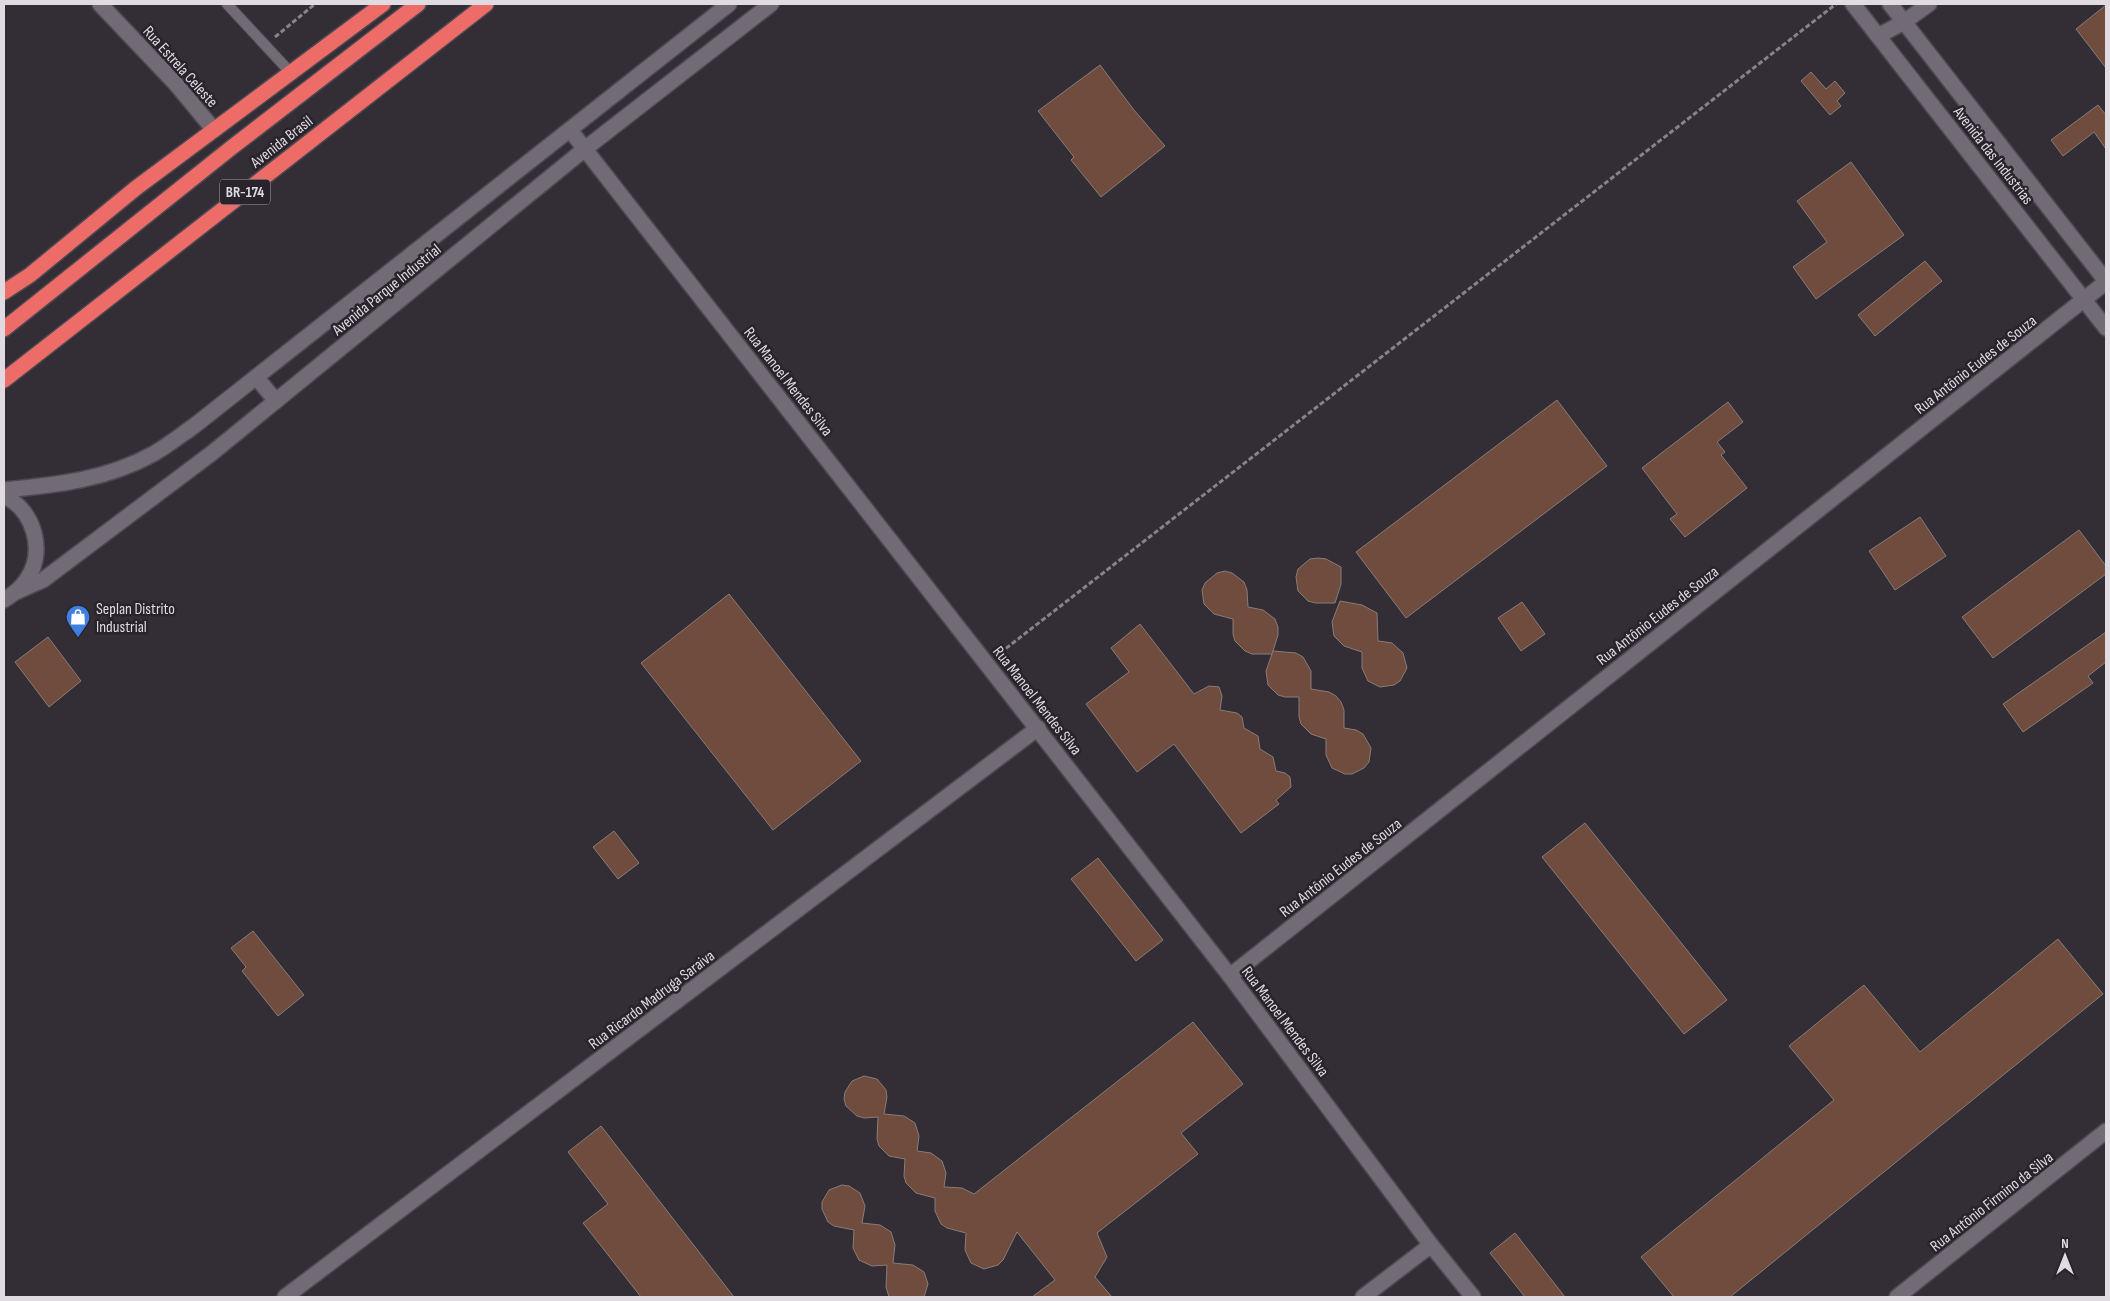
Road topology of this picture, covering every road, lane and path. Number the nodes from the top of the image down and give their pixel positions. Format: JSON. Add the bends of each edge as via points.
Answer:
{"nodes":[{"id":1,"x":100,"y":4,"type":"edge"},
{"id":2,"x":227,"y":4,"type":"edge"},
{"id":3,"x":315,"y":4,"type":"edge"},
{"id":4,"x":384,"y":4,"type":"edge"},
{"id":5,"x":418,"y":4,"type":"edge"},
{"id":6,"x":486,"y":4,"type":"edge"},
{"id":7,"x":729,"y":4,"type":"edge"},
{"id":8,"x":771,"y":4,"type":"edge"},
{"id":9,"x":1837,"y":4,"type":"edge"},
{"id":10,"x":1853,"y":4,"type":"edge"},
{"id":11,"x":1890,"y":4,"type":"edge"},
{"id":12,"x":1929,"y":4,"type":"edge"},
{"id":13,"x":1904,"y":22,"type":"junction"},
{"id":14,"x":1878,"y":36,"type":"junction"},
{"id":15,"x":264,"y":45,"type":"junction"},
{"id":16,"x":291,"y":72,"type":"junction"},
{"id":17,"x":214,"y":130,"type":"junction"},
{"id":18,"x":570,"y":130,"type":"junction"},
{"id":19,"x":586,"y":148,"type":"junction"},
{"id":20,"x":2106,"y":282,"type":"edge"},
{"id":21,"x":4,"y":292,"type":"edge"},
{"id":22,"x":2084,"y":299,"type":"junction"},
{"id":23,"x":2106,"y":328,"type":"edge"},
{"id":24,"x":4,"y":329,"type":"edge"},
{"id":25,"x":256,"y":376,"type":"junction"},
{"id":26,"x":4,"y":380,"type":"edge"},
{"id":27,"x":276,"y":401,"type":"junction"},
{"id":28,"x":4,"y":490,"type":"edge"},
{"id":29,"x":4,"y":496,"type":"edge"},
{"id":30,"x":10,"y":596,"type":"edge"},
{"id":31,"x":987,"y":663,"type":"junction"},
{"id":32,"x":1038,"y":728,"type":"junction"},
{"id":33,"x":1230,"y":976,"type":"junction"},
{"id":34,"x":2106,"y":1131,"type":"edge"},
{"id":35,"x":1430,"y":1245,"type":"junction"},
{"id":36,"x":285,"y":1297,"type":"edge"},
{"id":37,"x":1363,"y":1297,"type":"edge"},
{"id":38,"x":1473,"y":1297,"type":"edge"},
{"id":39,"x":1897,"y":1297,"type":"edge"}],
"edges":[{"from":1,"to":17,"type":"street","name":"Rua Estrela Celeste","via":[[176,84]]},
{"from":2,"to":15,"type":"lane"},
{"from":3,"to":15,"type":"path"},
{"from":4,"to":16,"type":"highway"},
{"from":5,"to":24,"type":"highway","name":"Avenida Brasil","number":"BR-174"},
{"from":6,"to":26,"type":"highway","name":"Avenida Brasil","number":"BR-174"},
{"from":7,"to":18,"type":"street","name":"Avenida Parque Industrial"},
{"from":8,"to":19,"type":"street","name":"Avenida Parque Industrial"},
{"from":9,"to":31,"type":"path"},
{"from":10,"to":14,"type":"street","name":"Avenida das Industrias"},
{"from":11,"to":13,"type":"street","name":"Avenida das Industrias"},
{"from":12,"to":13,"type":"street"},
{"from":13,"to":14,"type":"street"},
{"from":13,"to":20,"type":"street","name":"Avenida das Industrias"},
{"from":14,"to":22,"type":"street","name":"Avenida das Industrias"},
{"from":15,"to":16,"type":"lane"},
{"from":16,"to":17,"type":"highway"},
{"from":17,"to":21,"type":"highway"},
{"from":18,"to":19,"type":"street","name":"Rua Manoel Mendes Silva"},
{"from":18,"to":25,"type":"street","name":"Avenida Parque Industrial"},
{"from":19,"to":27,"type":"street","name":"Avenida Parque Industrial"},
{"from":19,"to":31,"type":"street","name":"Rua Manoel Mendes Silva"},
{"from":20,"to":22,"type":"street","name":"Rua Antônio Eudes de Souza"},
{"from":22,"to":23,"type":"street","name":"Avenida das Industrias"},
{"from":22,"to":33,"type":"street","name":"Rua Antônio Eudes de Souza"},
{"from":25,"to":27,"type":"street"},
{"from":25,"to":28,"type":"street","name":"Avenida Parque Industrial","via":[[153,454],[97,478]]},
{"from":27,"to":30,"type":"street","name":"Avenida Parque Industrial","via":[[43,580]]},
{"from":29,"to":30,"type":"street","via":[[24,511],[33,527],[37,544],[35,562],[28,579]]},
{"from":31,"to":32,"type":"street","name":"Rua Manoel Mendes Silva"},
{"from":32,"to":33,"type":"street","name":"Rua Manoel Mendes Silva"},
{"from":32,"to":36,"type":"street","name":"Rua Ricardo Madruga Saraiva"},
{"from":33,"to":35,"type":"street","name":"Rua Manoel Mendes Silva"},
{"from":34,"to":39,"type":"street","name":"Rua Antônio Firmino da Silva"},
{"from":35,"to":37,"type":"street"},
{"from":35,"to":38,"type":"street","name":"Rua Manoel Mendes Silva"}]}
